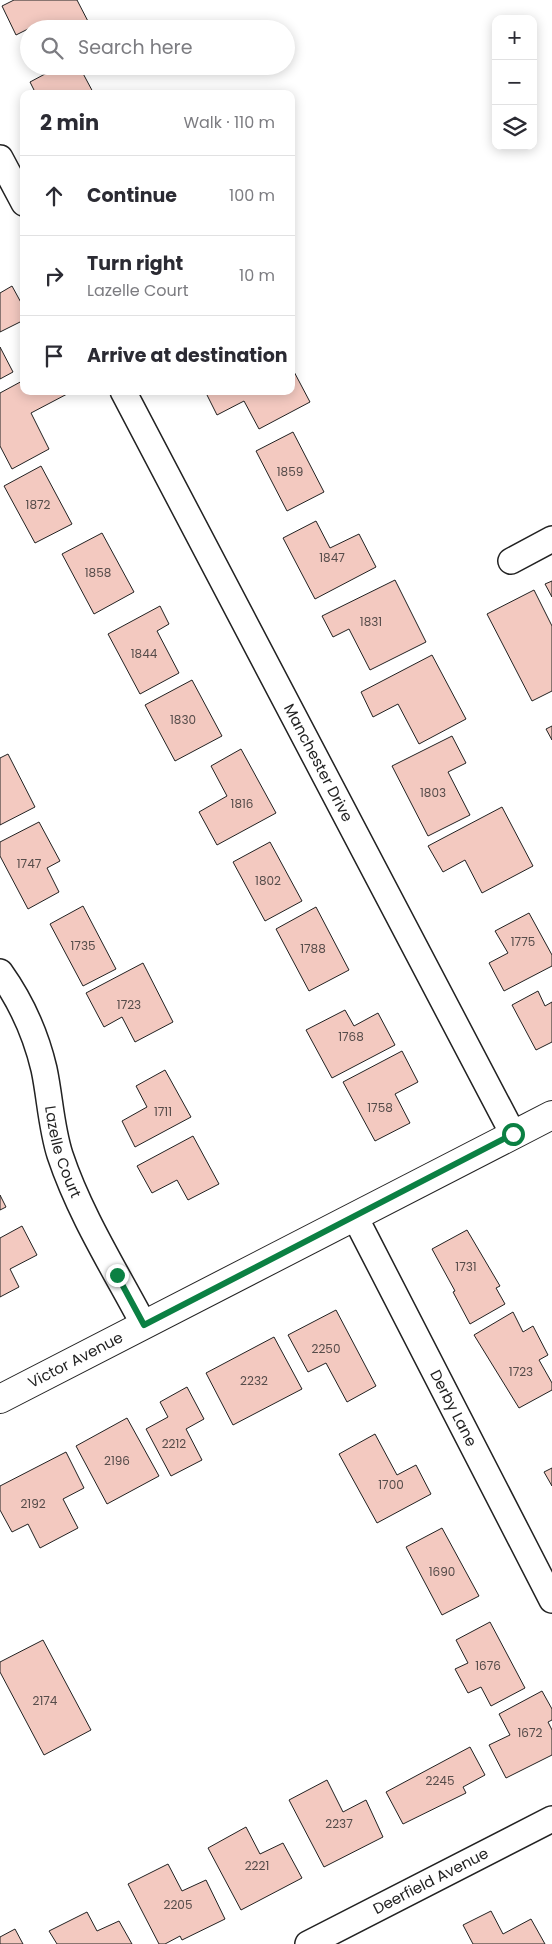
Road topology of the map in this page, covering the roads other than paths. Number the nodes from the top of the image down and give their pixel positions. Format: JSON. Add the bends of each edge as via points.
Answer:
{"nodes":[{"id":1,"x":0,"y":158,"type":"edge"},
{"id":2,"x":20,"y":196,"type":"edge"},
{"id":3,"x":125,"y":395,"type":"edge"},
{"id":4,"x":552,"y":539,"type":"edge"},
{"id":5,"x":511,"y":561,"type":"dead end"},
{"id":6,"x":0,"y":972,"type":"edge"},
{"id":7,"x":552,"y":1115,"type":"edge"},
{"id":8,"x":513,"y":1134,"type":"junction"},
{"id":9,"x":355,"y":1217,"type":"junction"},
{"id":10,"x":144,"y":1325,"type":"junction"},
{"id":11,"x":0,"y":1400,"type":"edge"},
{"id":12,"x":552,"y":1600,"type":"edge"},
{"id":13,"x":552,"y":1819,"type":"edge"},
{"id":14,"x":308,"y":1944,"type":"edge"}],
"edges":[{"from":1,"to":2,"type":"street"},
{"from":3,"to":8,"type":"street","name":"Manchester Drive"},
{"from":4,"to":5,"type":"street"},
{"from":6,"to":10,"type":"street","name":"Lazelle Court","via":[[36,1043],[44,1068],[52,1124],[72,1185]]},
{"from":7,"to":8,"type":"main road","name":"Victor Avenue"},
{"from":8,"to":9,"type":"main road","name":"Victor Avenue"},
{"from":9,"to":10,"type":"main road","name":"Victor Avenue"},
{"from":9,"to":12,"type":"street","name":"Derby Lane"},
{"from":10,"to":11,"type":"main road","name":"Victor Avenue"},
{"from":13,"to":14,"type":"street","name":"Deerfield Avenue"}]}
